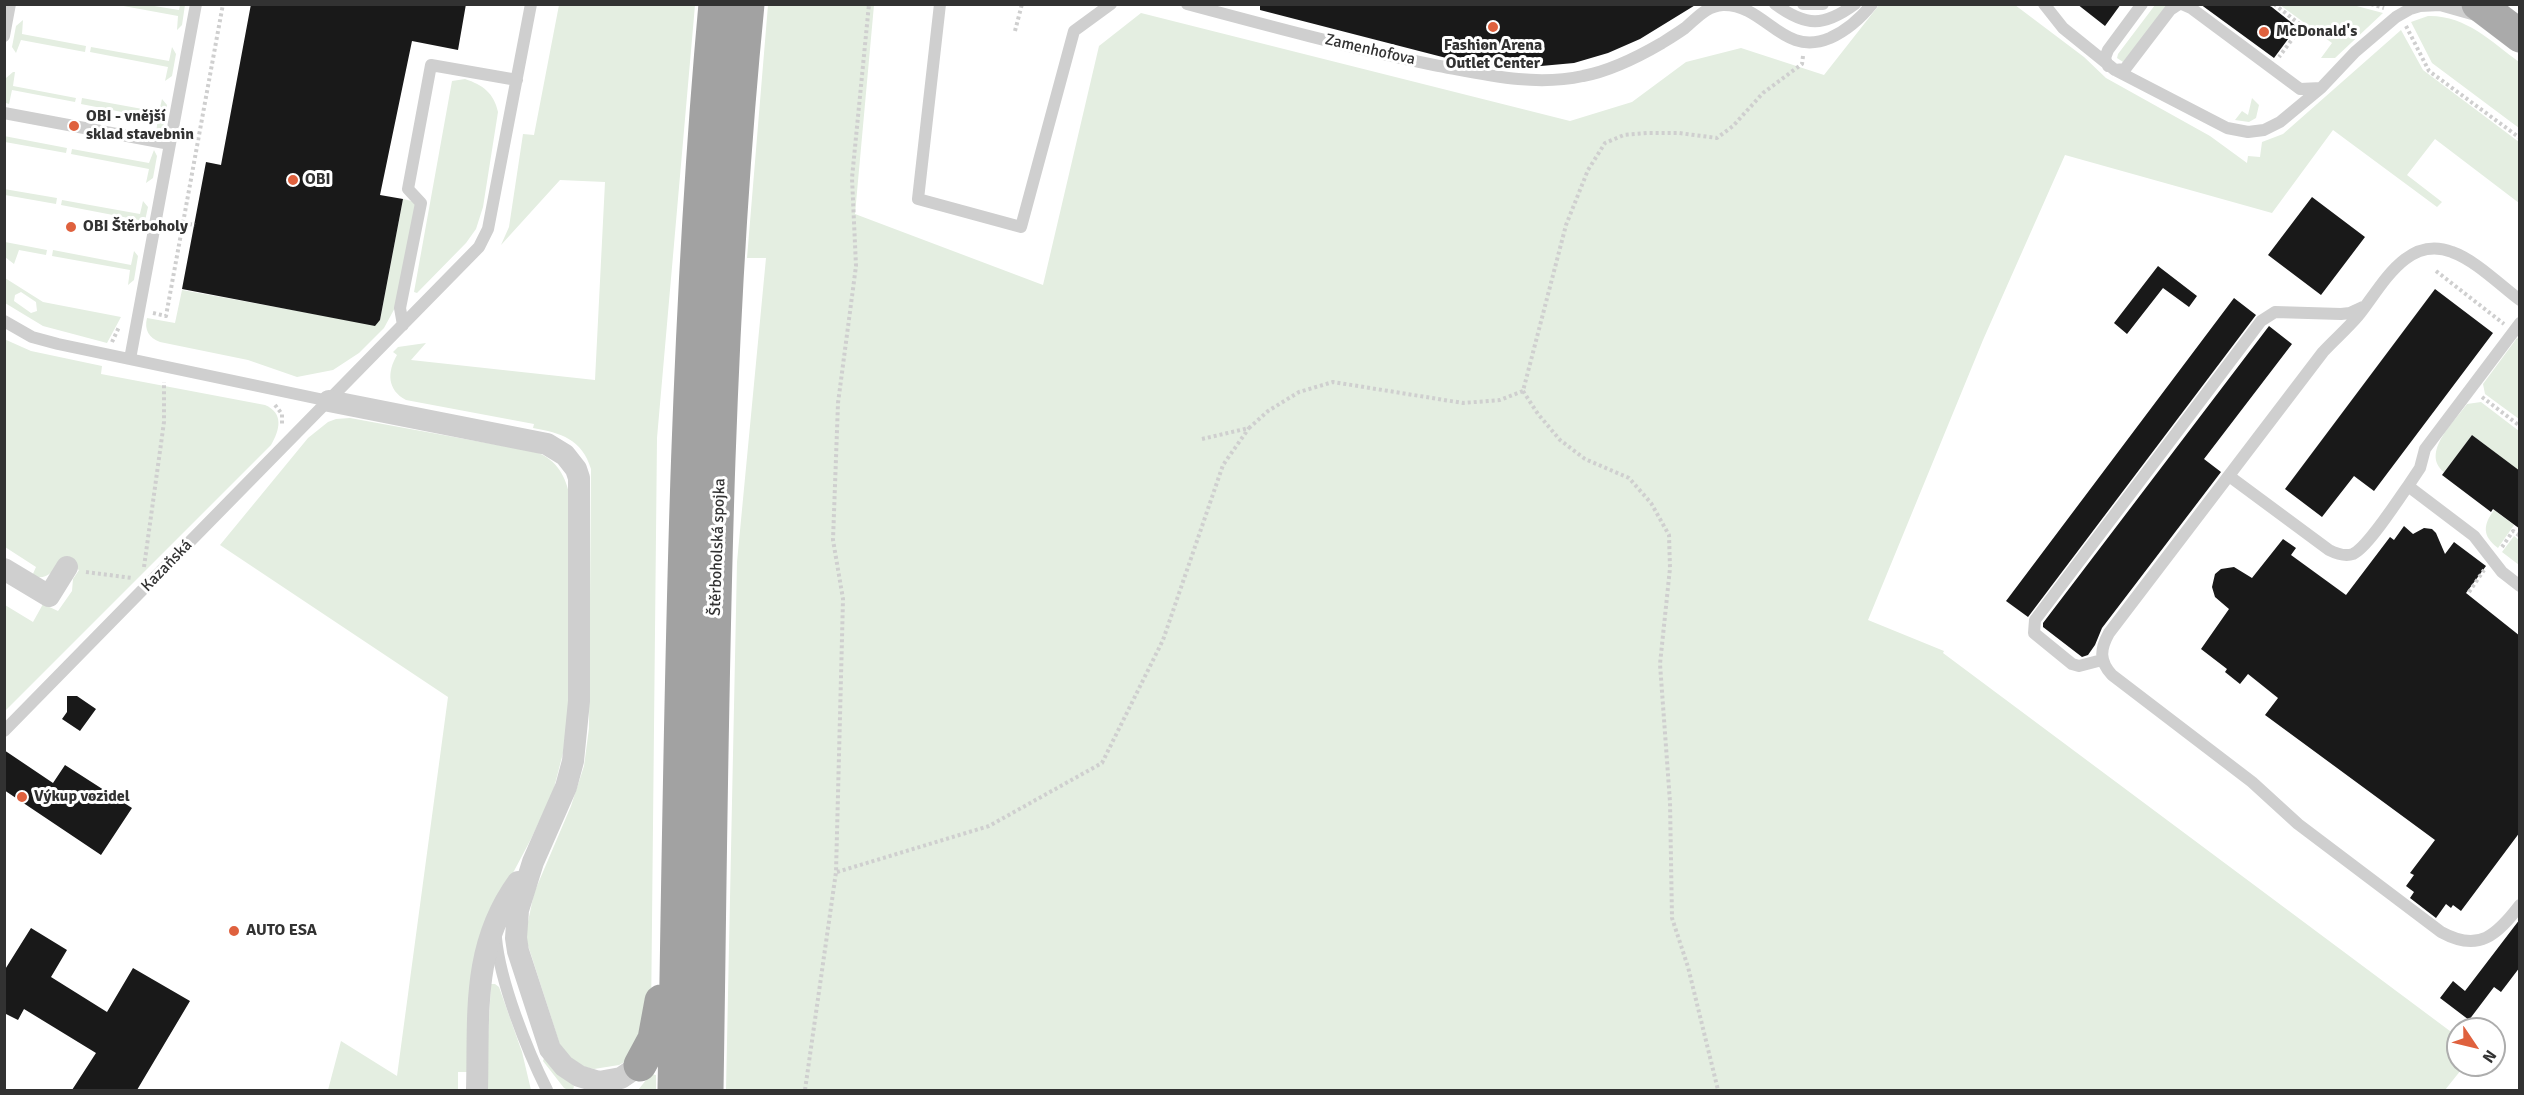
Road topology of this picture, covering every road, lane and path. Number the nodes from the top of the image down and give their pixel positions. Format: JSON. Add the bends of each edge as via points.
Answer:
{"nodes":[{"id":1,"x":10,"y":4,"type":"edge"},
{"id":2,"x":196,"y":4,"type":"edge"},
{"id":3,"x":223,"y":4,"type":"edge"},
{"id":4,"x":531,"y":4,"type":"edge"},
{"id":5,"x":715,"y":4,"type":"edge"},
{"id":6,"x":748,"y":4,"type":"edge"},
{"id":7,"x":869,"y":4,"type":"edge"},
{"id":8,"x":940,"y":4,"type":"edge"},
{"id":9,"x":1023,"y":4,"type":"edge"},
{"id":10,"x":1112,"y":4,"type":"edge"},
{"id":11,"x":1187,"y":4,"type":"edge"},
{"id":12,"x":1775,"y":4,"type":"edge"},
{"id":13,"x":1803,"y":4,"type":"edge"},
{"id":14,"x":1823,"y":4,"type":"edge"},
{"id":15,"x":1855,"y":4,"type":"edge"},
{"id":16,"x":1872,"y":4,"type":"edge"},
{"id":17,"x":2044,"y":4,"type":"edge"},
{"id":18,"x":2061,"y":4,"type":"edge"},
{"id":19,"x":2142,"y":4,"type":"edge"},
{"id":20,"x":2181,"y":4,"type":"edge"},
{"id":21,"x":2371,"y":4,"type":"edge"},
{"id":22,"x":2271,"y":5,"type":"edge"},
{"id":23,"x":2396,"y":17,"type":"junction"},
{"id":24,"x":2499,"y":21,"type":"edge"},
{"id":25,"x":2063,"y":28,"type":"junction"},
{"id":26,"x":1015,"y":31,"type":"dead end"},
{"id":27,"x":4,"y":36,"type":"edge"},
{"id":28,"x":1805,"y":43,"type":"junction"},
{"id":29,"x":2274,"y":62,"type":"dead end"},
{"id":30,"x":2111,"y":68,"type":"junction"},
{"id":31,"x":517,"y":80,"type":"junction"},
{"id":32,"x":2321,"y":88,"type":"junction"},
{"id":33,"x":4,"y":113,"type":"edge"},
{"id":34,"x":2520,"y":138,"type":"edge"},
{"id":35,"x":170,"y":144,"type":"junction"},
{"id":36,"x":183,"y":223,"type":"junction"},
{"id":37,"x":195,"y":225,"type":"dead end"},
{"id":38,"x":2436,"y":271,"type":"dead end"},
{"id":39,"x":2520,"y":300,"type":"edge"},
{"id":40,"x":2367,"y":305,"type":"junction"},
{"id":41,"x":147,"y":312,"type":"dead end"},
{"id":42,"x":4,"y":321,"type":"edge"},
{"id":43,"x":2520,"y":324,"type":"edge"},
{"id":44,"x":403,"y":325,"type":"junction"},
{"id":45,"x":2506,"y":325,"type":"dead end"},
{"id":46,"x":130,"y":359,"type":"junction"},
{"id":47,"x":153,"y":380,"type":"dead end"},
{"id":48,"x":164,"y":382,"type":"junction"},
{"id":49,"x":175,"y":384,"type":"dead end"},
{"id":50,"x":2471,"y":389,"type":"junction"},
{"id":51,"x":1523,"y":391,"type":"junction"},
{"id":52,"x":329,"y":401,"type":"junction"},
{"id":53,"x":269,"y":402,"type":"dead end"},
{"id":54,"x":2520,"y":426,"type":"edge"},
{"id":55,"x":1249,"y":428,"type":"junction"},
{"id":56,"x":281,"y":432,"type":"dead end"},
{"id":57,"x":1202,"y":439,"type":"dead end"},
{"id":58,"x":2229,"y":476,"type":"junction"},
{"id":59,"x":2408,"y":486,"type":"junction"},
{"id":60,"x":2516,"y":526,"type":"dead end"},
{"id":61,"x":2513,"y":531,"type":"junction"},
{"id":62,"x":2520,"y":536,"type":"edge"},
{"id":63,"x":2500,"y":550,"type":"dead end"},
{"id":64,"x":2487,"y":566,"type":"dead end"},
{"id":65,"x":67,"y":567,"type":"joint"},
{"id":66,"x":143,"y":568,"type":"dead end"},
{"id":67,"x":4,"y":569,"type":"edge"},
{"id":68,"x":142,"y":579,"type":"dead end"},
{"id":69,"x":2520,"y":586,"type":"edge"},
{"id":70,"x":2469,"y":592,"type":"dead end"},
{"id":71,"x":2102,"y":660,"type":"junction"},
{"id":72,"x":4,"y":731,"type":"edge"},
{"id":73,"x":680,"y":781,"type":"junction"},
{"id":74,"x":533,"y":862,"type":"junction"},
{"id":75,"x":836,"y":872,"type":"junction"},
{"id":76,"x":2520,"y":905,"type":"edge"},
{"id":77,"x":502,"y":911,"type":"junction"},
{"id":78,"x":625,"y":1083,"type":"edge"},
{"id":79,"x":477,"y":1090,"type":"edge"},
{"id":80,"x":547,"y":1090,"type":"edge"},
{"id":81,"x":674,"y":1090,"type":"edge"},
{"id":82,"x":707,"y":1090,"type":"edge"},
{"id":83,"x":805,"y":1090,"type":"edge"},
{"id":84,"x":1718,"y":1090,"type":"edge"}],
"edges":[{"from":1,"to":27,"type":"lane"},
{"from":2,"to":35,"type":"lane"},
{"from":3,"to":36,"type":"path"},
{"from":4,"to":31,"type":"lane","name":"Kazaňská"},
{"from":5,"to":73,"type":"highway","name":"Štěrboholská spojka","via":[[696,232]]},
{"from":6,"to":82,"type":"highway","name":"Štěrboholská spojka","via":[[729,268],[716,570]]},
{"from":7,"to":75,"type":"path","via":[[852,178],[856,266],[838,415],[834,540],[843,599]]},
{"from":8,"to":10,"type":"lane","via":[[918,199],[1022,227],[1074,31]]},
{"from":9,"to":26,"type":"path"},
{"from":11,"to":28,"type":"lane","name":"Zamenhofova","via":[[1372,52],[1511,80],[1596,74],[1684,29],[1704,11],[1723,5],[1752,13],[1786,37]]},
{"from":12,"to":15,"type":"lane","via":[[1810,22],[1832,18]]},
{"from":13,"to":14,"type":"lane"},
{"from":16,"to":28,"type":"lane","via":[[1847,29],[1824,40]]},
{"from":17,"to":25,"type":"lane"},
{"from":18,"to":25,"type":"lane","via":[[2059,17]]},
{"from":19,"to":30,"type":"lane","via":[[2108,50],[2105,58]]},
{"from":20,"to":30,"type":"lane","via":[[2170,10],[2126,69]]},
{"from":20,"to":32,"type":"lane","via":[[2192,8],[2300,89]]},
{"from":21,"to":23,"type":"path"},
{"from":22,"to":29,"type":"path","via":[[2302,26]]},
{"from":23,"to":24,"type":"lane","via":[[2430,5]]},
{"from":23,"to":32,"type":"lane"},
{"from":23,"to":34,"type":"path","via":[[2406,26],[2428,71]]},
{"from":25,"to":30,"type":"lane"},
{"from":28,"to":51,"type":"path","via":[[1802,64],[1763,93],[1717,138],[1648,133],[1624,135],[1605,143],[1588,170],[1566,225]]},
{"from":30,"to":32,"type":"lane","via":[[2238,131],[2272,127]]},
{"from":31,"to":44,"type":"lane","name":"Kazaňská","via":[[488,230],[479,247]]},
{"from":31,"to":44,"type":"lane","via":[[431,64],[408,189],[421,203],[400,308]]},
{"from":33,"to":35,"type":"lane"},
{"from":35,"to":46,"type":"lane"},
{"from":36,"to":37,"type":"path"},
{"from":36,"to":41,"type":"path","via":[[166,316]]},
{"from":38,"to":45,"type":"path"},
{"from":39,"to":40,"type":"lane","via":[[2460,255],[2430,249],[2399,264]]},
{"from":40,"to":58,"type":"lane","via":[[2323,352]]},
{"from":40,"to":71,"type":"lane","via":[[2350,313],[2282,311],[2268,315],[2036,620],[2034,633],[2072,664],[2084,666]]},
{"from":42,"to":46,"type":"lane","via":[[41,340]]},
{"from":43,"to":50,"type":"lane"},
{"from":44,"to":52,"type":"lane","name":"Kazaňská"},
{"from":46,"to":52,"type":"lane"},
{"from":47,"to":48,"type":"path"},
{"from":48,"to":49,"type":"path"},
{"from":48,"to":66,"type":"path","via":[[164,422]]},
{"from":50,"to":54,"type":"path"},
{"from":50,"to":59,"type":"lane","via":[[2425,450],[2420,468]]},
{"from":51,"to":55,"type":"path","via":[[1500,400],[1463,403],[1333,382],[1299,392]]},
{"from":51,"to":84,"type":"path","via":[[1560,440],[1585,459],[1629,478],[1651,502],[1669,535],[1670,568],[1660,664],[1670,802],[1672,918]]},
{"from":52,"to":72,"type":"lane","name":"Kazaňská"},
{"from":52,"to":74,"type":"street","via":[[547,444],[565,455],[576,469],[580,504],[577,727],[566,787]]},
{"from":53,"to":56,"type":"path","via":[[282,414]]},
{"from":55,"to":57,"type":"path"},
{"from":55,"to":75,"type":"path","via":[[1223,465],[1162,640],[1102,763],[989,826]]},
{"from":58,"to":59,"type":"lane","via":[[2330,550],[2344,555],[2352,554],[2367,541]]},
{"from":58,"to":71,"type":"lane","via":[[2109,633]]},
{"from":59,"to":69,"type":"lane","via":[[2474,536],[2502,572]]},
{"from":60,"to":61,"type":"path"},
{"from":61,"to":62,"type":"path"},
{"from":61,"to":63,"type":"path"},
{"from":64,"to":70,"type":"path"},
{"from":65,"to":67,"type":"street","via":[[49,596]]},
{"from":65,"to":68,"type":"path"},
{"from":71,"to":76,"type":"lane","via":[[2112,675],[2441,932],[2460,941],[2489,938]]},
{"from":73,"to":78,"type":"highway","via":[[658,1025],[648,1052]]},
{"from":73,"to":81,"type":"highway","name":"Štěrboholská spojka"},
{"from":74,"to":77,"type":"street"},
{"from":74,"to":78,"type":"street","via":[[519,910],[516,938],[550,1049],[572,1072],[598,1082],[621,1078]]},
{"from":75,"to":83,"type":"path"},
{"from":77,"to":79,"type":"street","via":[[487,943],[480,976]]},
{"from":77,"to":80,"type":"lane","via":[[496,938],[501,972]]}]}
